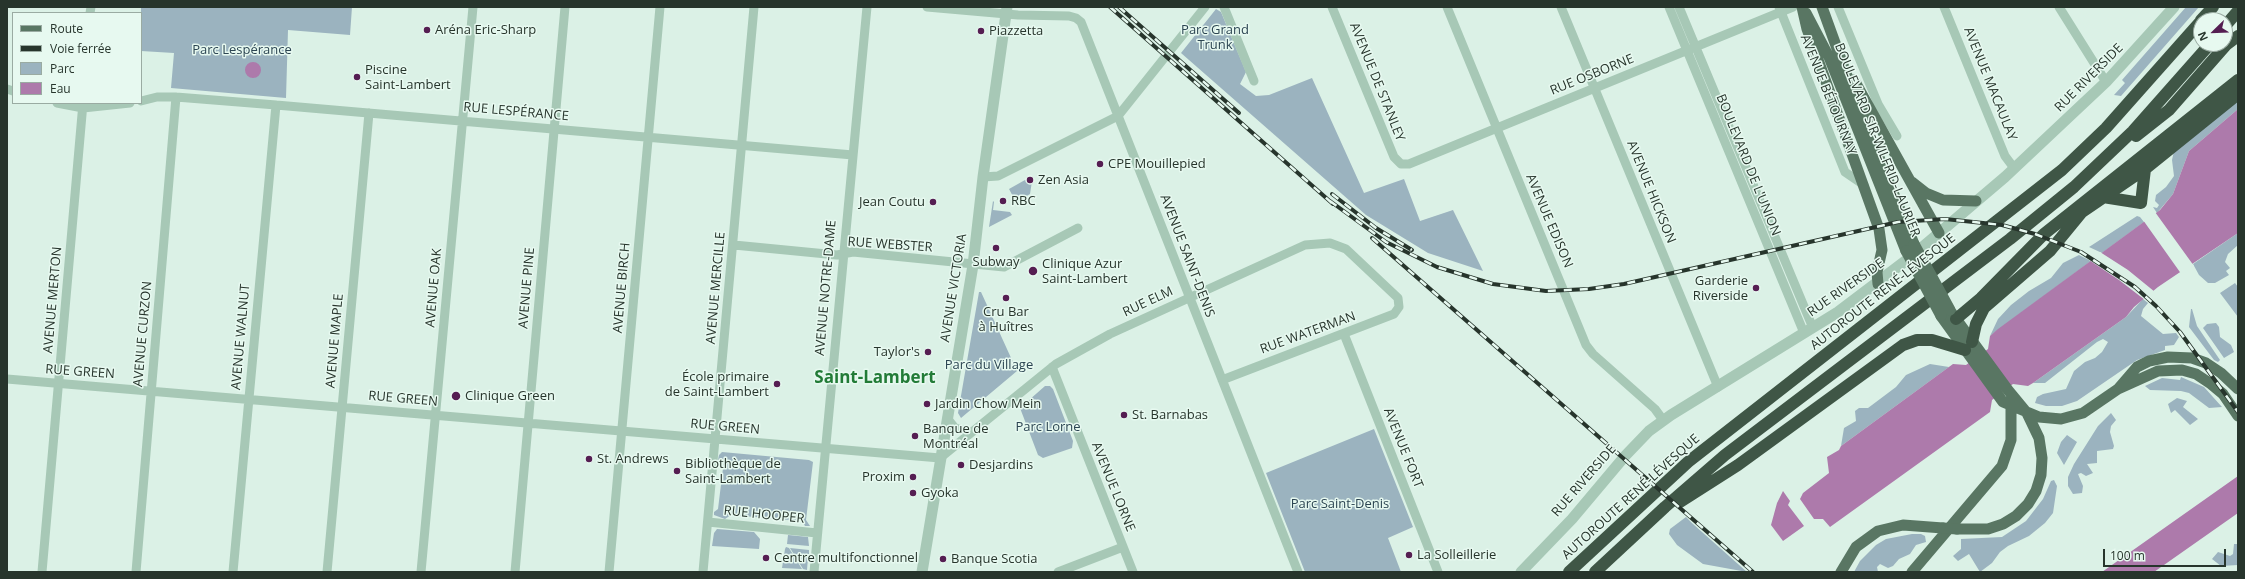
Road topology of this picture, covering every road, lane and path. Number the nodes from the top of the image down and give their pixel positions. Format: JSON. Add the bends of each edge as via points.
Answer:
{"nodes":[{"id":1,"x":473,"y":7,"type":"edge"},
{"id":2,"x":565,"y":7,"type":"edge"},
{"id":3,"x":660,"y":7,"type":"edge"},
{"id":4,"x":754,"y":7,"type":"edge"},
{"id":5,"x":867,"y":7,"type":"edge"},
{"id":6,"x":928,"y":7,"type":"edge"},
{"id":7,"x":1205,"y":7,"type":"edge"},
{"id":8,"x":1224,"y":7,"type":"edge"},
{"id":9,"x":1332,"y":7,"type":"edge"},
{"id":10,"x":1447,"y":7,"type":"edge"},
{"id":11,"x":1561,"y":7,"type":"edge"},
{"id":12,"x":1669,"y":7,"type":"edge"},
{"id":13,"x":1679,"y":7,"type":"edge"},
{"id":14,"x":1793,"y":7,"type":"edge"},
{"id":15,"x":1802,"y":7,"type":"edge"},
{"id":16,"x":1822,"y":7,"type":"edge"},
{"id":17,"x":1838,"y":7,"type":"edge"},
{"id":18,"x":1944,"y":7,"type":"edge"},
{"id":19,"x":2059,"y":7,"type":"edge"},
{"id":20,"x":2174,"y":7,"type":"edge"},
{"id":21,"x":1780,"y":9,"type":"edge"},
{"id":22,"x":1006,"y":11,"type":"edge"},
{"id":23,"x":2193,"y":29,"type":"edge"},
{"id":24,"x":2238,"y":36,"type":"edge"},
{"id":25,"x":1691,"y":48,"type":"junction"},
{"id":26,"x":2203,"y":52,"type":"edge"},
{"id":27,"x":1820,"y":63,"type":"junction"},
{"id":28,"x":1844,"y":64,"type":"junction"},
{"id":29,"x":2238,"y":80,"type":"edge"},
{"id":30,"x":1254,"y":81,"type":"dead end"},
{"id":31,"x":2106,"y":82,"type":"junction"},
{"id":32,"x":1594,"y":88,"type":"junction"},
{"id":33,"x":2238,"y":94,"type":"edge"},
{"id":34,"x":176,"y":97,"type":"junction"},
{"id":35,"x":142,"y":101,"type":"edge"},
{"id":36,"x":70,"y":104,"type":"edge"},
{"id":37,"x":106,"y":104,"type":"edge"},
{"id":38,"x":83,"y":105,"type":"edge"},
{"id":39,"x":276,"y":105,"type":"junction"},
{"id":40,"x":369,"y":113,"type":"junction"},
{"id":41,"x":1118,"y":116,"type":"junction"},
{"id":42,"x":1852,"y":119,"type":"junction"},
{"id":43,"x":463,"y":121,"type":"junction"},
{"id":44,"x":1496,"y":128,"type":"junction"},
{"id":45,"x":554,"y":129,"type":"junction"},
{"id":46,"x":1897,"y":136,"type":"dead end"},
{"id":47,"x":648,"y":137,"type":"junction"},
{"id":48,"x":741,"y":145,"type":"junction"},
{"id":49,"x":853,"y":155,"type":"junction"},
{"id":50,"x":2104,"y":159,"type":"junction"},
{"id":51,"x":1401,"y":164,"type":"joint"},
{"id":52,"x":2014,"y":168,"type":"junction"},
{"id":53,"x":2145,"y":169,"type":"junction"},
{"id":54,"x":982,"y":177,"type":"junction"},
{"id":55,"x":1908,"y":178,"type":"junction"},
{"id":56,"x":1864,"y":185,"type":"junction"},
{"id":57,"x":2103,"y":197,"type":"junction"},
{"id":58,"x":1976,"y":201,"type":"junction"},
{"id":59,"x":1078,"y":228,"type":"dead end"},
{"id":60,"x":1939,"y":233,"type":"junction"},
{"id":61,"x":734,"y":245,"type":"junction"},
{"id":62,"x":1910,"y":247,"type":"junction"},
{"id":63,"x":842,"y":254,"type":"junction"},
{"id":64,"x":973,"y":265,"type":"junction"},
{"id":65,"x":1878,"y":284,"type":"junction"},
{"id":66,"x":1189,"y":297,"type":"junction"},
{"id":67,"x":1399,"y":307,"type":"joint"},
{"id":68,"x":1949,"y":315,"type":"junction"},
{"id":69,"x":1808,"y":330,"type":"junction"},
{"id":70,"x":1344,"y":334,"type":"junction"},
{"id":71,"x":1972,"y":351,"type":"junction"},
{"id":72,"x":1052,"y":367,"type":"junction"},
{"id":73,"x":7,"y":379,"type":"edge"},
{"id":74,"x":1222,"y":380,"type":"junction"},
{"id":75,"x":58,"y":383,"type":"junction"},
{"id":76,"x":1718,"y":387,"type":"junction"},
{"id":77,"x":2118,"y":389,"type":"junction"},
{"id":78,"x":2229,"y":389,"type":"edge"},
{"id":79,"x":152,"y":390,"type":"junction"},
{"id":80,"x":2006,"y":398,"type":"junction"},
{"id":81,"x":2238,"y":399,"type":"edge"},
{"id":82,"x":248,"y":400,"type":"junction"},
{"id":83,"x":342,"y":407,"type":"junction"},
{"id":84,"x":2027,"y":413,"type":"junction"},
{"id":85,"x":435,"y":415,"type":"junction"},
{"id":86,"x":2238,"y":416,"type":"edge"},
{"id":87,"x":947,"y":418,"type":"junction"},
{"id":88,"x":1663,"y":420,"type":"junction"},
{"id":89,"x":528,"y":423,"type":"junction"},
{"id":90,"x":2238,"y":425,"type":"edge"},
{"id":91,"x":622,"y":432,"type":"junction"},
{"id":92,"x":971,"y":432,"type":"junction"},
{"id":93,"x":715,"y":439,"type":"junction"},
{"id":94,"x":825,"y":448,"type":"junction"},
{"id":95,"x":940,"y":458,"type":"junction"},
{"id":96,"x":708,"y":522,"type":"junction"},
{"id":97,"x":1647,"y":523,"type":"junction"},
{"id":98,"x":817,"y":533,"type":"junction"},
{"id":99,"x":1123,"y":547,"type":"junction"},
{"id":100,"x":42,"y":572,"type":"edge"},
{"id":101,"x":136,"y":572,"type":"edge"},
{"id":102,"x":233,"y":572,"type":"edge"},
{"id":103,"x":327,"y":572,"type":"edge"},
{"id":104,"x":421,"y":572,"type":"edge"},
{"id":105,"x":515,"y":572,"type":"edge"},
{"id":106,"x":609,"y":572,"type":"edge"},
{"id":107,"x":703,"y":572,"type":"edge"},
{"id":108,"x":814,"y":572,"type":"edge"},
{"id":109,"x":922,"y":572,"type":"edge"},
{"id":110,"x":1058,"y":572,"type":"edge"},
{"id":111,"x":1133,"y":572,"type":"edge"},
{"id":112,"x":1298,"y":572,"type":"edge"},
{"id":113,"x":1438,"y":572,"type":"edge"},
{"id":114,"x":1521,"y":572,"type":"edge"},
{"id":115,"x":1569,"y":572,"type":"edge"},
{"id":116,"x":1595,"y":572,"type":"edge"},
{"id":117,"x":1841,"y":572,"type":"edge"},
{"id":118,"x":1912,"y":572,"type":"edge"}],
"edges":[{"from":1,"to":43,"type":"street","name":"AVENUE OAK"},
{"from":2,"to":45,"type":"street","name":"AVENUE PINE"},
{"from":3,"to":47,"type":"street","name":"AVENUE BIRCH"},
{"from":4,"to":48,"type":"street","name":"AVENUE MERCILLE"},
{"from":5,"to":49,"type":"street","name":"AVENUE NOTRE-DAME"},
{"from":6,"to":22,"type":"street","name":"AVENUE SAINT-DENIS"},
{"from":7,"to":41,"type":"street"},
{"from":8,"to":30,"type":"street"},
{"from":9,"to":51,"type":"street","name":"AVENUE DE STANLEY","via":[[1394,157]]},
{"from":10,"to":44,"type":"street","name":"AVENUE EDISON"},
{"from":11,"to":32,"type":"street","name":"AVENUE HICKSON"},
{"from":12,"to":25,"type":"street","name":"BOULEVARD DE L'UNION"},
{"from":13,"to":25,"type":"street","name":"BOULEVARD DE L'UNION"},
{"from":14,"to":21,"type":"street","name":"RUE OSBORNE"},
{"from":15,"to":27,"type":"main road"},
{"from":15,"to":42,"type":"main road","name":"BOULEVARD SIR-WILFRID-LAURIER","via":[[1820,37]]},
{"from":16,"to":28,"type":"main road","name":"BOULEVARD SIR-WILFRID-LAURIER"},
{"from":17,"to":46,"type":"street","via":[[1878,104]]},
{"from":18,"to":52,"type":"street","name":"AVENUE MACAULAY","via":[[2004,153]]},
{"from":19,"to":31,"type":"street"},
{"from":20,"to":31,"type":"street","name":"RUE RIVERSIDE"},
{"from":21,"to":25,"type":"street","name":"RUE OSBORNE"},
{"from":21,"to":56,"type":"street","name":"AVENUE BÉTOURNAY","via":[[1845,172]]},
{"from":22,"to":41,"type":"street","name":"AVENUE SAINT-DENIS","via":[[1069,16],[1079,20]]},
{"from":22,"to":54,"type":"street","name":"AVENUE VICTORIA"},
{"from":23,"to":115,"type":"highway","name":"AUTOROUTE RENÉ-LÉVESQUE","via":[[2110,123],[2062,170],[1688,462]]},
{"from":24,"to":50,"type":"highway","via":[[2226,44],[2170,110]]},
{"from":25,"to":32,"type":"street","name":"RUE OSBORNE"},
{"from":25,"to":69,"type":"street","name":"BOULEVARD DE L'UNION"},
{"from":26,"to":50,"type":"highway","via":[[2146,117]]},
{"from":27,"to":42,"type":"main road"},
{"from":27,"to":56,"type":"main road"},
{"from":28,"to":55,"type":"main road"},
{"from":28,"to":62,"type":"main road","name":"BOULEVARD SIR-WILFRID-LAURIER"},
{"from":29,"to":68,"type":"highway","via":[[2044,234],[1974,304]]},
{"from":31,"to":52,"type":"street","name":"RUE RIVERSIDE"},
{"from":32,"to":44,"type":"street","name":"RUE OSBORNE"},
{"from":32,"to":76,"type":"street","name":"AVENUE HICKSON"},
{"from":33,"to":53,"type":"highway"},
{"from":34,"to":35,"type":"street","name":"RUE LESPÉRANCE","via":[[157,97]]},
{"from":34,"to":39,"type":"street","name":"RUE LESPÉRANCE"},
{"from":34,"to":79,"type":"street","name":"AVENUE CURZON"},
{"from":36,"to":38,"type":"street"},
{"from":37,"to":38,"type":"street"},
{"from":38,"to":75,"type":"street","name":"AVENUE MERTON"},
{"from":39,"to":40,"type":"street","name":"RUE LESPÉRANCE"},
{"from":39,"to":82,"type":"street","name":"AVENUE WALNUT"},
{"from":40,"to":43,"type":"street","name":"RUE LESPÉRANCE"},
{"from":40,"to":83,"type":"street","name":"AVENUE MAPLE"},
{"from":41,"to":54,"type":"street","via":[[998,176]]},
{"from":41,"to":66,"type":"street","name":"AVENUE SAINT-DENIS"},
{"from":42,"to":62,"type":"main road","name":"BOULEVARD SIR-WILFRID-LAURIER"},
{"from":43,"to":45,"type":"street","name":"RUE LESPÉRANCE"},
{"from":43,"to":85,"type":"street","name":"AVENUE OAK"},
{"from":44,"to":51,"type":"street","name":"RUE OSBORNE","via":[[1409,164]]},
{"from":44,"to":88,"type":"street","name":"AVENUE EDISON","via":[[1586,345],[1655,409]]},
{"from":45,"to":47,"type":"street","name":"RUE LESPÉRANCE"},
{"from":45,"to":89,"type":"street","name":"AVENUE PINE"},
{"from":47,"to":48,"type":"street","name":"RUE LESPÉRANCE"},
{"from":47,"to":91,"type":"street","name":"AVENUE BIRCH"},
{"from":48,"to":49,"type":"street","name":"RUE LESPÉRANCE"},
{"from":48,"to":61,"type":"street","name":"AVENUE MERCILLE"},
{"from":49,"to":63,"type":"street","name":"AVENUE NOTRE-DAME"},
{"from":50,"to":97,"type":"highway","via":[[2041,215],[1743,442]]},
{"from":52,"to":58,"type":"street","name":"RUE RIVERSIDE"},
{"from":53,"to":57,"type":"highway"},
{"from":53,"to":57,"type":"highway","via":[[2140,203]]},
{"from":54,"to":64,"type":"street","name":"AVENUE VICTORIA"},
{"from":55,"to":58,"type":"main road","via":[[1926,193],[1940,199]]},
{"from":55,"to":60,"type":"main road"},
{"from":56,"to":65,"type":"main road","via":[[1881,239]]},
{"from":57,"to":71,"type":"highway","via":[[2082,212],[2050,250],[1984,308],[1976,324]]},
{"from":58,"to":60,"type":"street","name":"RUE RIVERSIDE"},
{"from":59,"to":64,"type":"street","name":"RUE WEBSTER","via":[[1004,268]]},
{"from":60,"to":65,"type":"street","name":"RUE RIVERSIDE"},
{"from":61,"to":63,"type":"street","name":"RUE WEBSTER"},
{"from":61,"to":93,"type":"street","name":"AVENUE MERCILLE"},
{"from":62,"to":68,"type":"main road","name":"BOULEVARD SIR-WILFRID-LAURIER","bridge":true},
{"from":63,"to":64,"type":"street","name":"RUE WEBSTER","via":[[853,252]]},
{"from":63,"to":94,"type":"street","name":"AVENUE NOTRE-DAME"},
{"from":64,"to":87,"type":"street","name":"AVENUE VICTORIA"},
{"from":65,"to":69,"type":"street","name":"RUE RIVERSIDE"},
{"from":66,"to":67,"type":"street","name":"RUE ELM","via":[[1305,245],[1330,243],[1346,249],[1365,264],[1398,298]]},
{"from":66,"to":72,"type":"street","name":"RUE ELM","via":[[1110,334]]},
{"from":66,"to":74,"type":"street","name":"AVENUE SAINT-DENIS"},
{"from":67,"to":70,"type":"street","name":"RUE WATERMAN","via":[[1394,314]]},
{"from":68,"to":71,"type":"main road","name":"BOULEVARD SIR-WILFRID-LAURIER"},
{"from":68,"to":71,"type":"main road","name":"BOULEVARD SIR-WILFRID-LAURIER"},
{"from":69,"to":76,"type":"street","name":"RUE RIVERSIDE"},
{"from":70,"to":74,"type":"street","name":"RUE WATERMAN"},
{"from":70,"to":113,"type":"street","name":"AVENUE FORT"},
{"from":71,"to":80,"type":"main road","name":"BOULEVARD SIR-WILFRID-LAURIER"},
{"from":71,"to":97,"type":"highway","via":[[1932,340],[1917,340],[1903,345],[1738,465]]},
{"from":72,"to":92,"type":"street","name":"RUE ELM"},
{"from":72,"to":99,"type":"street","name":"AVENUE LORNE"},
{"from":73,"to":75,"type":"street","name":"RUE GREEN"},
{"from":74,"to":112,"type":"street","name":"AVENUE SAINT-DENIS"},
{"from":75,"to":79,"type":"street","name":"RUE GREEN"},
{"from":75,"to":100,"type":"street","name":"AVENUE MERTON"},
{"from":76,"to":88,"type":"street","name":"RUE RIVERSIDE"},
{"from":77,"to":78,"type":"main road","via":[[2170,369],[2196,374],[2211,384]]},
{"from":77,"to":78,"type":"main road","via":[[2137,367],[2168,357],[2200,360],[2211,366]]},
{"from":77,"to":84,"type":"main road","via":[[2087,411],[2074,416],[2049,419]]},
{"from":78,"to":81,"type":"main road"},
{"from":78,"to":86,"type":"main road"},
{"from":78,"to":90,"type":"main road"},
{"from":79,"to":82,"type":"street","name":"RUE GREEN"},
{"from":79,"to":101,"type":"street","name":"AVENUE CURZON"},
{"from":80,"to":84,"type":"main road","name":"BOULEVARD SIR-WILFRID-LAURIER"},
{"from":80,"to":118,"type":"main road","via":[[2011,422],[2008,451],[1999,471]]},
{"from":82,"to":83,"type":"street","name":"RUE GREEN"},
{"from":82,"to":102,"type":"street","name":"AVENUE WALNUT"},
{"from":83,"to":85,"type":"street","name":"RUE GREEN"},
{"from":83,"to":103,"type":"street","name":"AVENUE MAPLE"},
{"from":84,"to":117,"type":"main road","name":"BOULEVARD SIR-WILFRID-LAURIER","bridge":true,"via":[[2038,434],[2042,452],[2041,475],[2034,495],[2020,512],[2003,524],[1983,530],[1903,525],[1878,531],[1856,547]]},
{"from":85,"to":89,"type":"street","name":"RUE GREEN"},
{"from":85,"to":104,"type":"street","name":"AVENUE OAK"},
{"from":87,"to":92,"type":"street","via":[[955,428]]},
{"from":87,"to":95,"type":"street","name":"AVENUE VICTORIA"},
{"from":88,"to":114,"type":"street","name":"RUE RIVERSIDE","via":[[1628,452],[1581,509]]},
{"from":89,"to":91,"type":"street","name":"RUE GREEN"},
{"from":89,"to":105,"type":"street","name":"AVENUE PINE"},
{"from":91,"to":93,"type":"street","name":"RUE GREEN"},
{"from":91,"to":106,"type":"street","name":"AVENUE BIRCH"},
{"from":92,"to":95,"type":"street","name":"RUE ELM"},
{"from":93,"to":94,"type":"street","name":"RUE GREEN"},
{"from":93,"to":96,"type":"street","name":"AVENUE MERCILLE"},
{"from":94,"to":95,"type":"street","name":"RUE GREEN"},
{"from":94,"to":98,"type":"street","name":"AVENUE NOTRE-DAME"},
{"from":95,"to":109,"type":"street","name":"AVENUE VICTORIA"},
{"from":96,"to":98,"type":"street","name":"RUE HOOPER"},
{"from":96,"to":107,"type":"street","name":"AVENUE MERCILLE"},
{"from":97,"to":116,"type":"highway"},
{"from":98,"to":108,"type":"street","name":"AVENUE NOTRE-DAME"},
{"from":99,"to":110,"type":"street"},
{"from":99,"to":111,"type":"street","name":"AVENUE LORNE"}]}
